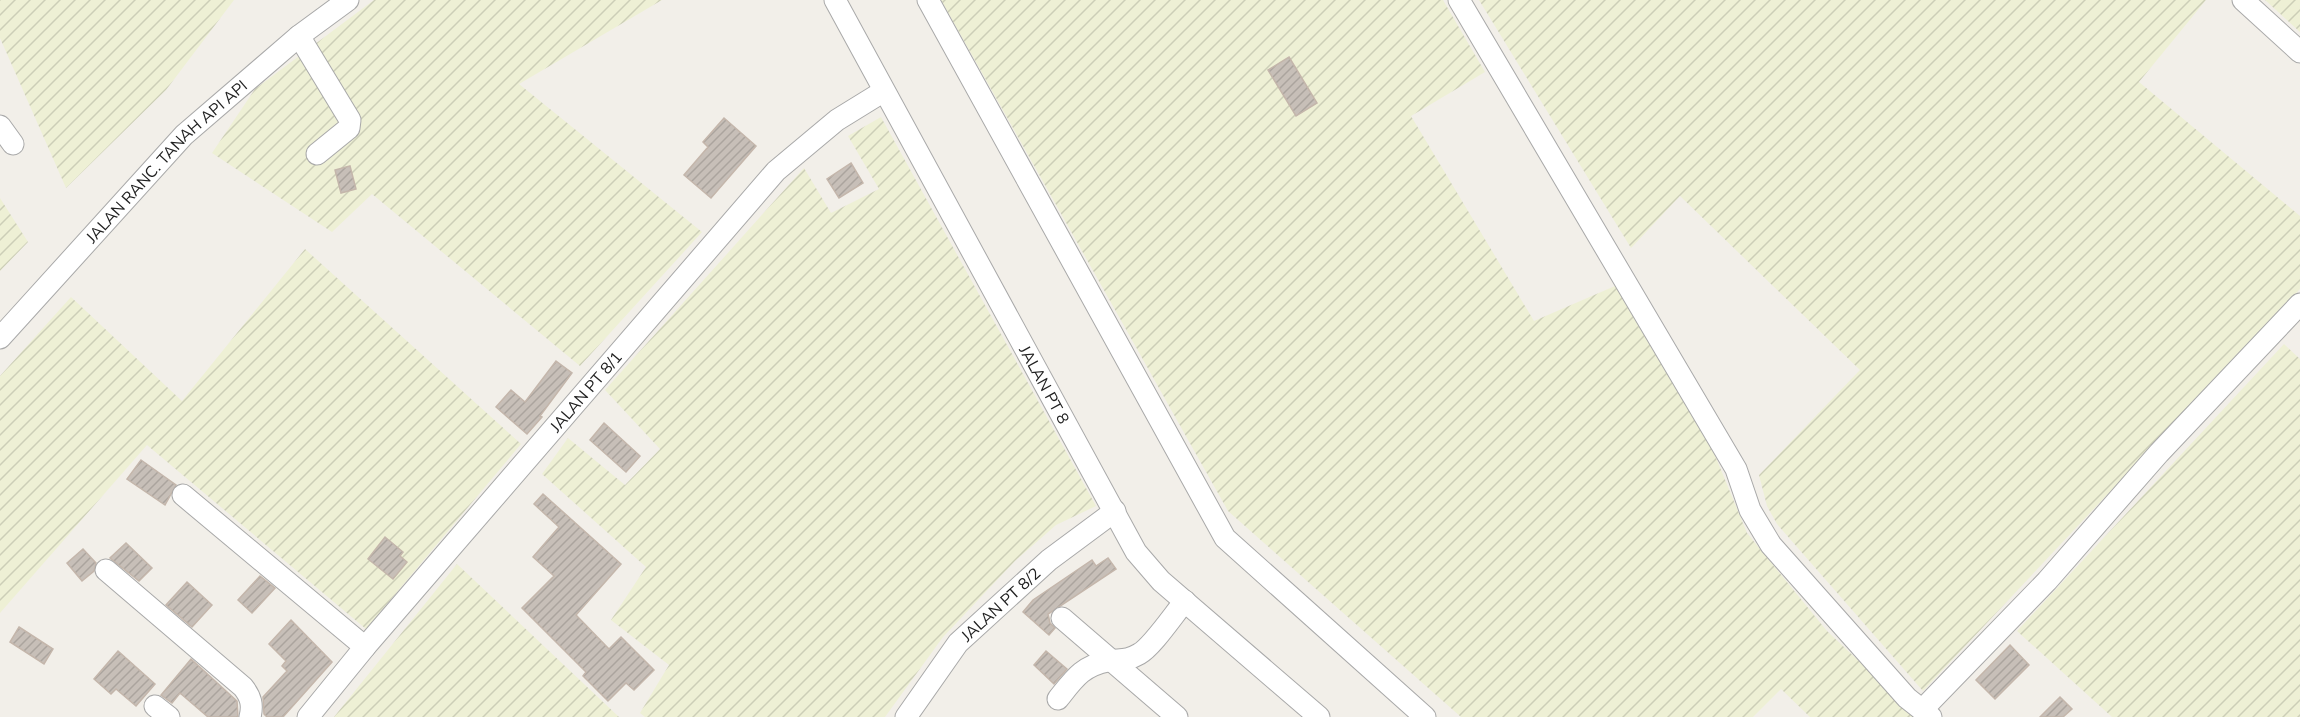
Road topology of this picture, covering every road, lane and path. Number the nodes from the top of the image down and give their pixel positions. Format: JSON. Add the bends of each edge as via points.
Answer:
{"nodes":[{"id":1,"x":348,"y":0,"type":"edge"},
{"id":2,"x":835,"y":0,"type":"edge"},
{"id":3,"x":928,"y":0,"type":"edge"},
{"id":4,"x":1459,"y":0,"type":"edge"},
{"id":5,"x":2243,"y":0,"type":"edge"},
{"id":6,"x":299,"y":36,"type":"junction"},
{"id":7,"x":2300,"y":52,"type":"edge"},
{"id":8,"x":885,"y":91,"type":"junction"},
{"id":9,"x":0,"y":126,"type":"edge"},
{"id":10,"x":13,"y":144,"type":"dead end"},
{"id":11,"x":317,"y":154,"type":"dead end"},
{"id":12,"x":2300,"y":304,"type":"edge"},
{"id":13,"x":0,"y":338,"type":"edge"},
{"id":14,"x":183,"y":495,"type":"dead end"},
{"id":15,"x":1115,"y":511,"type":"junction"},
{"id":16,"x":106,"y":570,"type":"dead end"},
{"id":17,"x":1185,"y":602,"type":"junction"},
{"id":18,"x":1062,"y":618,"type":"dead end"},
{"id":19,"x":365,"y":647,"type":"junction"},
{"id":20,"x":1112,"y":660,"type":"junction"},
{"id":21,"x":1058,"y":699,"type":"dead end"},
{"id":22,"x":1926,"y":714,"type":"edge"},
{"id":23,"x":250,"y":717,"type":"edge"},
{"id":24,"x":308,"y":717,"type":"edge"},
{"id":25,"x":906,"y":717,"type":"edge"},
{"id":26,"x":1177,"y":717,"type":"edge"},
{"id":27,"x":1319,"y":717,"type":"edge"},
{"id":28,"x":1425,"y":717,"type":"edge"}],
"edges":[{"from":1,"to":6,"type":"street","name":"JALAN RANC. TANAH API API"},
{"from":2,"to":8,"type":"street","name":"JALAN PT 8"},
{"from":3,"to":28,"type":"street","via":[[1225,538]]},
{"from":4,"to":22,"type":"street","via":[[1736,469],[1750,510],[1771,545],[1907,698]]},
{"from":5,"to":7,"type":"street"},
{"from":6,"to":11,"type":"street","via":[[350,120],[349,128]]},
{"from":6,"to":13,"type":"street","name":"JALAN RANC. TANAH API API","via":[[184,135]]},
{"from":8,"to":15,"type":"street","name":"JALAN PT 8"},
{"from":8,"to":19,"type":"street","name":"JALAN PT 8/1","via":[[837,120],[776,171]]},
{"from":9,"to":10,"type":"street"},
{"from":12,"to":22,"type":"street","via":[[2159,453]]},
{"from":14,"to":19,"type":"street"},
{"from":15,"to":17,"type":"street","name":"JALAN PT 8","via":[[1136,552]]},
{"from":15,"to":25,"type":"street","name":"JALAN PT 8/2","via":[[1049,560],[958,643]]},
{"from":16,"to":23,"type":"street","via":[[243,687],[252,702]]},
{"from":17,"to":20,"type":"street","via":[[1143,653],[1126,661]]},
{"from":17,"to":27,"type":"street","name":"JALAN PT 8"},
{"from":18,"to":20,"type":"street"},
{"from":19,"to":24,"type":"street","name":"JALAN PT 8/1"},
{"from":20,"to":21,"type":"street","via":[[1087,667]]},
{"from":20,"to":26,"type":"street"}]}
